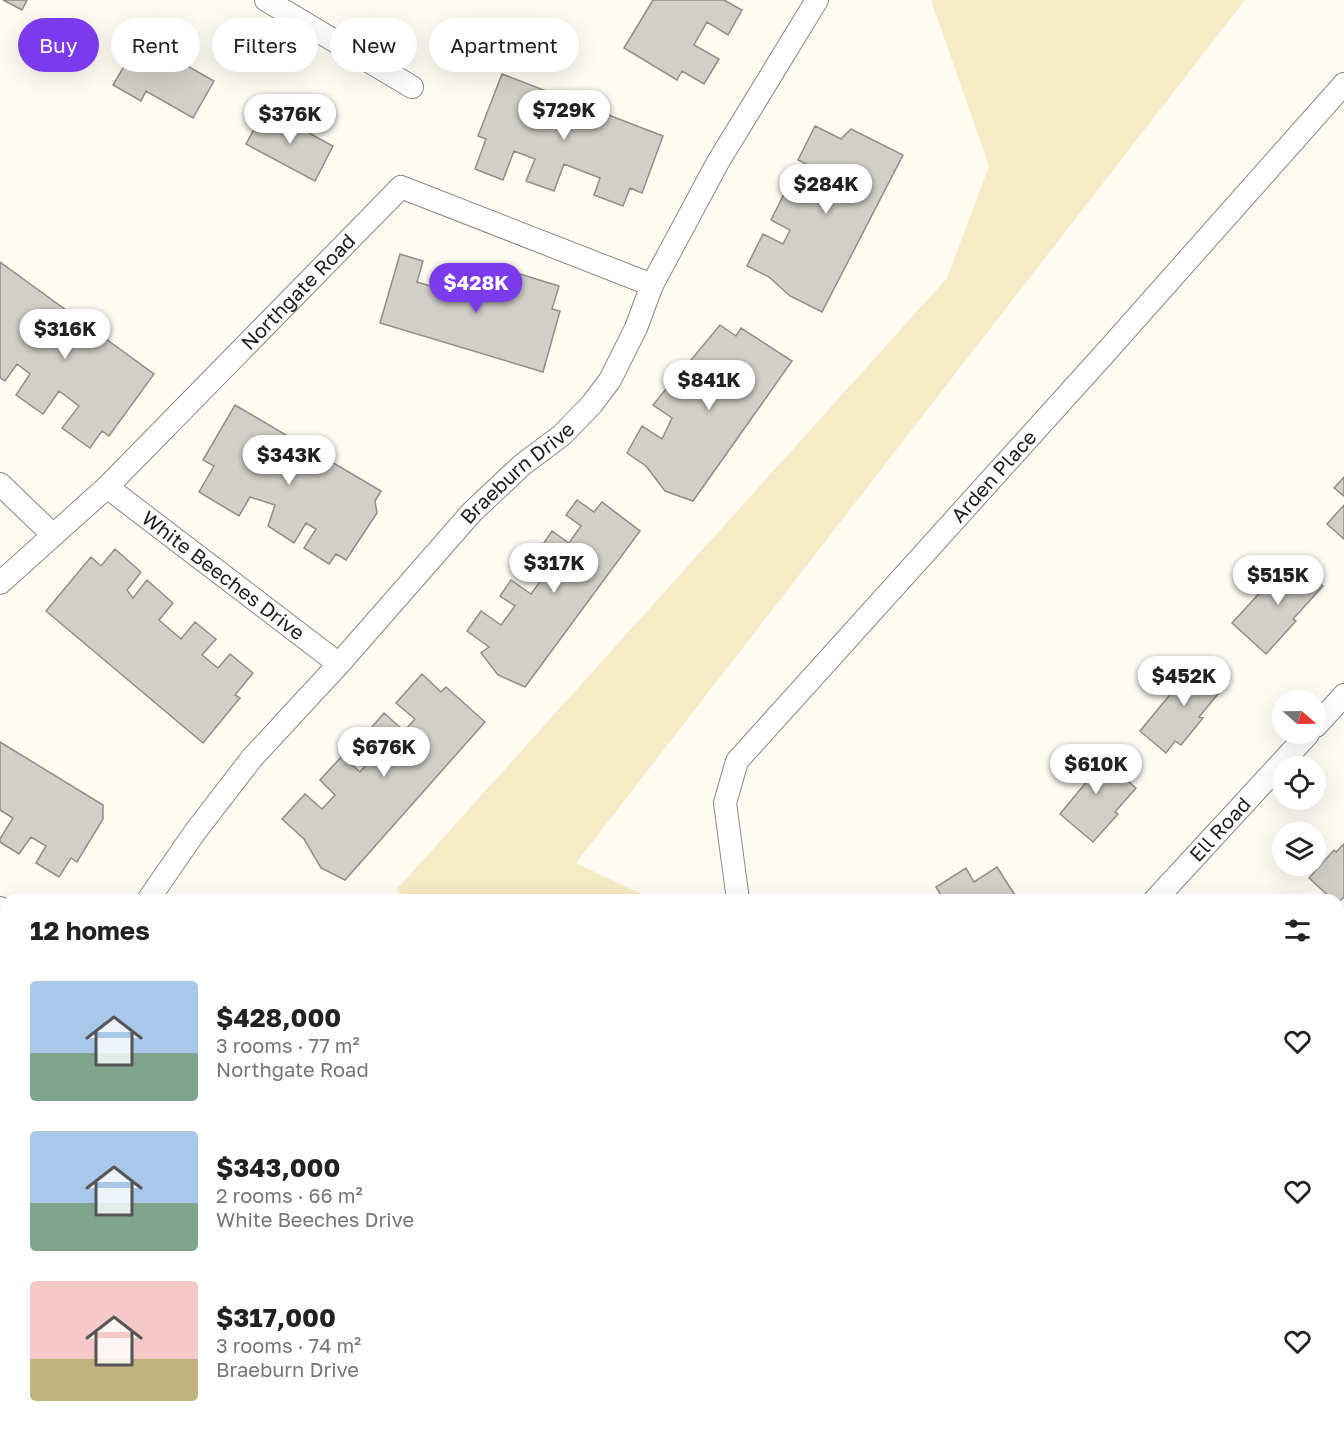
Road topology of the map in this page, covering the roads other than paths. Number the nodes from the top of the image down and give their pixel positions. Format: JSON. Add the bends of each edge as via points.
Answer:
{"nodes":[{"id":1,"x":266,"y":0,"type":"edge"},
{"id":2,"x":817,"y":0,"type":"edge"},
{"id":3,"x":1344,"y":84,"type":"edge"},
{"id":4,"x":412,"y":87,"type":"dead end"},
{"id":5,"x":652,"y":285,"type":"junction"},
{"id":6,"x":0,"y":484,"type":"edge"},
{"id":7,"x":107,"y":487,"type":"junction"},
{"id":8,"x":53,"y":535,"type":"junction"},
{"id":9,"x":0,"y":583,"type":"edge"},
{"id":10,"x":339,"y":664,"type":"junction"},
{"id":11,"x":1344,"y":695,"type":"edge"},
{"id":12,"x":1326,"y":715,"type":"edge"},
{"id":13,"x":1299,"y":744,"type":"edge"},
{"id":14,"x":152,"y":894,"type":"edge"},
{"id":15,"x":737,"y":894,"type":"edge"},
{"id":16,"x":1161,"y":894,"type":"edge"}],
"edges":[{"from":1,"to":4,"type":"street"},
{"from":2,"to":5,"type":"street","name":"Braeburn Drive","via":[[718,162]]},
{"from":3,"to":15,"type":"street","name":"Arden Place","via":[[737,761],[724,803]]},
{"from":5,"to":7,"type":"street","name":"Northgate Road","via":[[401,187]]},
{"from":5,"to":10,"type":"street","name":"Braeburn Drive","via":[[610,380],[592,404],[472,512]]},
{"from":6,"to":8,"type":"street"},
{"from":7,"to":8,"type":"street","name":"Northgate Road"},
{"from":7,"to":10,"type":"street","name":"White Beeches Drive"},
{"from":8,"to":9,"type":"street","name":"Northgate Road"},
{"from":10,"to":14,"type":"street","name":"Braeburn Drive","via":[[252,758]]},
{"from":11,"to":12,"type":"street"},
{"from":13,"to":16,"type":"street","name":"Ell Road"}]}
